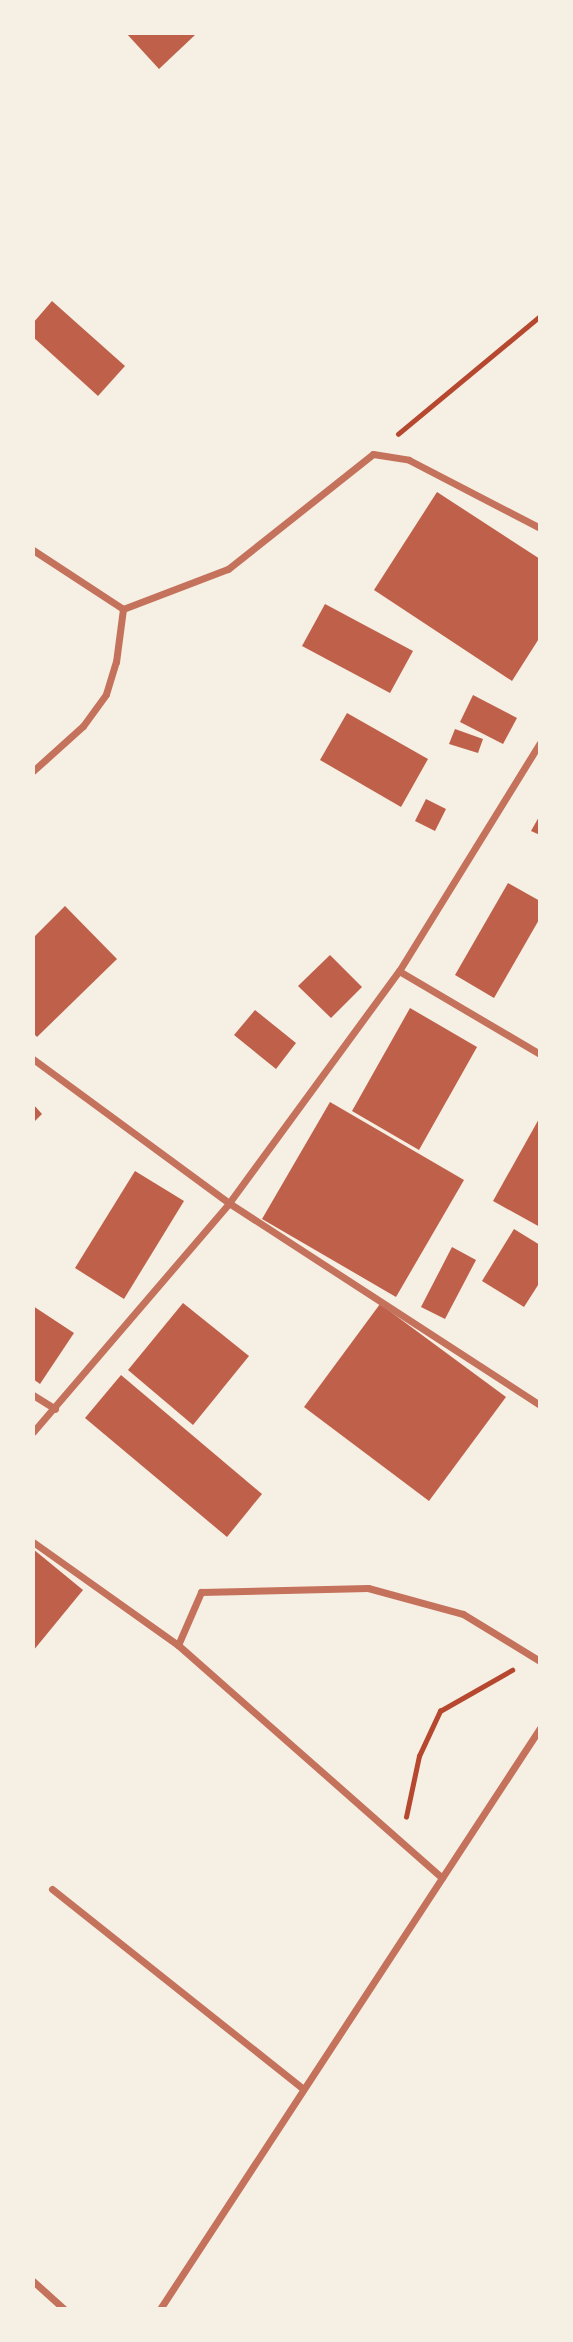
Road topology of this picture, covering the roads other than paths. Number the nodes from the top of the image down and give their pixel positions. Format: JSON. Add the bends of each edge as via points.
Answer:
{"nodes":[{"id":1,"x":540,"y":528,"type":"edge"},
{"id":2,"x":33,"y":550,"type":"edge"},
{"id":3,"x":123,"y":609,"type":"junction"},
{"id":4,"x":540,"y":743,"type":"edge"},
{"id":5,"x":33,"y":771,"type":"edge"},
{"id":6,"x":399,"y":971,"type":"junction"},
{"id":7,"x":540,"y":1054,"type":"edge"},
{"id":8,"x":33,"y":1059,"type":"edge"},
{"id":9,"x":229,"y":1203,"type":"junction"},
{"id":10,"x":33,"y":1395,"type":"edge"},
{"id":11,"x":540,"y":1405,"type":"edge"},
{"id":12,"x":55,"y":1409,"type":"junction"},
{"id":13,"x":33,"y":1432,"type":"edge"},
{"id":14,"x":33,"y":1542,"type":"edge"},
{"id":15,"x":178,"y":1645,"type":"junction"},
{"id":16,"x":537,"y":1659,"type":"edge"},
{"id":17,"x":540,"y":1728,"type":"edge"},
{"id":18,"x":442,"y":1878,"type":"junction"},
{"id":19,"x":52,"y":1889,"type":"dead end"},
{"id":20,"x":301,"y":2087,"type":"junction"},
{"id":21,"x":33,"y":2281,"type":"edge"},
{"id":22,"x":64,"y":2309,"type":"edge"},
{"id":23,"x":160,"y":2309,"type":"edge"}],
"edges":[{"from":1,"to":3,"type":"street","via":[[409,460],[373,454],[228,569]]},
{"from":2,"to":3,"type":"street"},
{"from":3,"to":5,"type":"street","via":[[117,662],[106,694],[83,726]]},
{"from":4,"to":6,"type":"street"},
{"from":6,"to":7,"type":"street"},
{"from":6,"to":9,"type":"street"},
{"from":8,"to":9,"type":"street"},
{"from":9,"to":11,"type":"street"},
{"from":9,"to":12,"type":"street"},
{"from":10,"to":12,"type":"street"},
{"from":12,"to":13,"type":"street"},
{"from":14,"to":15,"type":"street"},
{"from":15,"to":16,"type":"street","via":[[201,1592],[368,1588],[463,1614]]},
{"from":15,"to":18,"type":"street"},
{"from":17,"to":18,"type":"street"},
{"from":18,"to":20,"type":"street"},
{"from":19,"to":20,"type":"street"},
{"from":20,"to":23,"type":"street"},
{"from":21,"to":22,"type":"street"}]}
